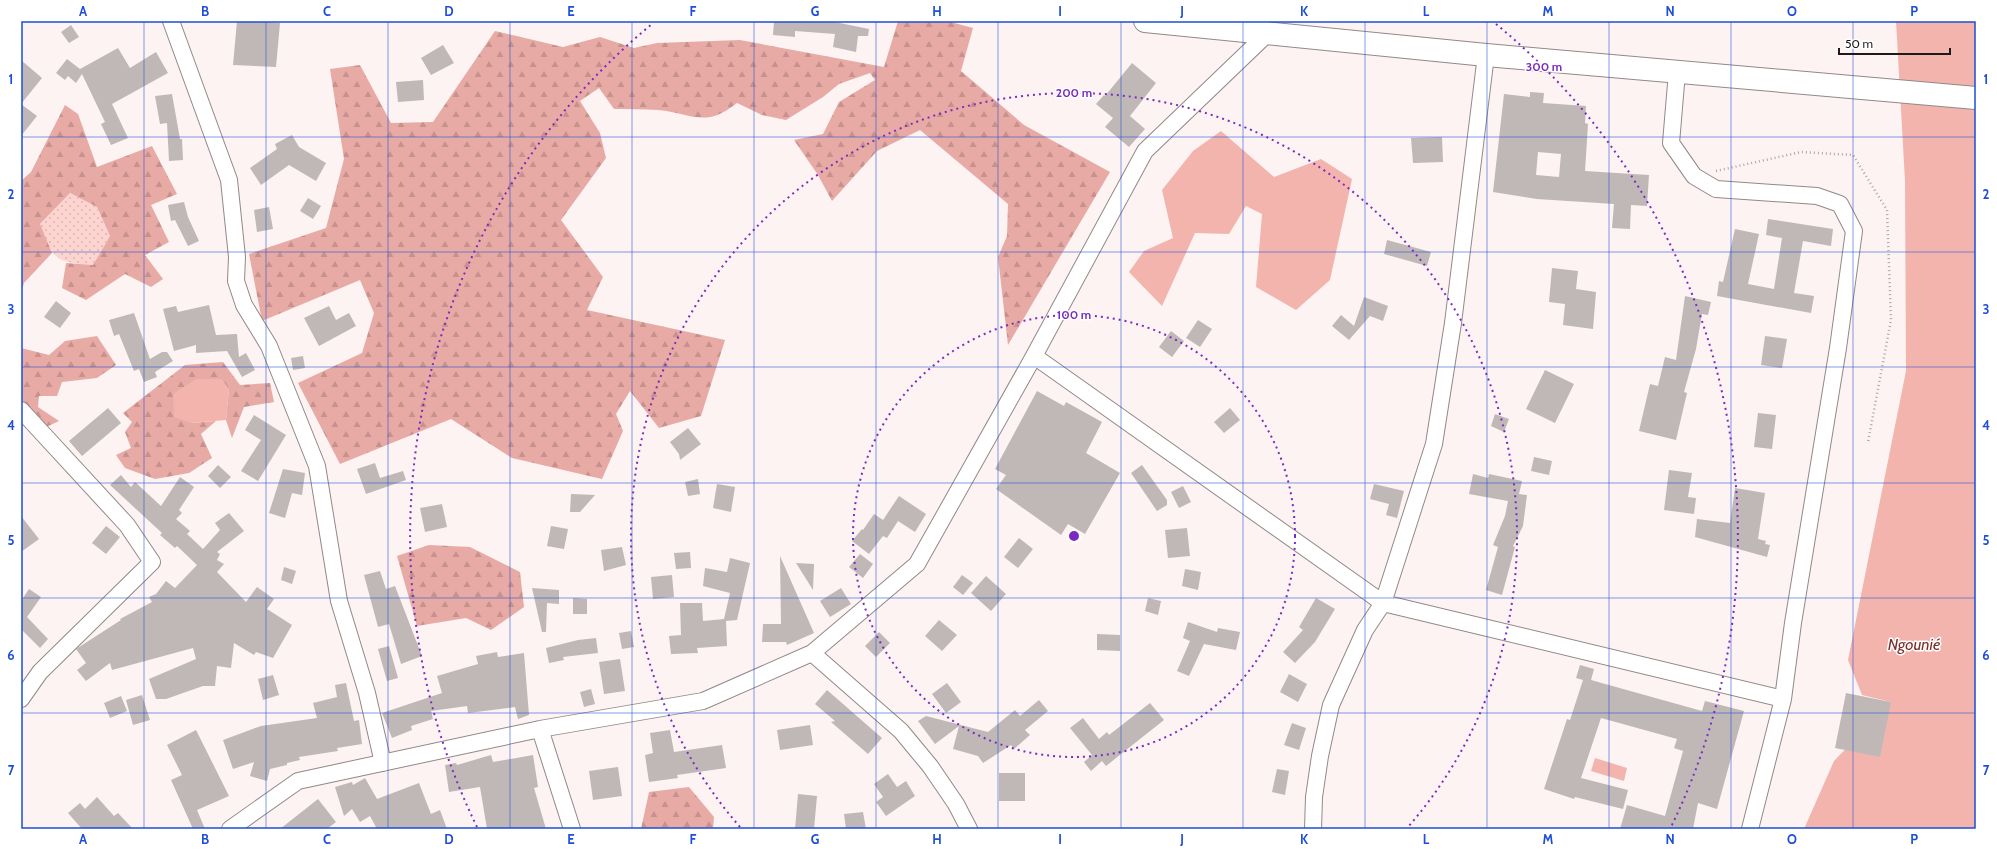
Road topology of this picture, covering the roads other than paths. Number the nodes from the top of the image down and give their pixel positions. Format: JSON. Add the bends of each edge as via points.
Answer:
{"nodes":[{"id":1,"x":171,"y":21,"type":"edge"},
{"id":2,"x":1145,"y":21,"type":"edge"},
{"id":3,"x":1268,"y":33,"type":"junction"},
{"id":4,"x":1486,"y":55,"type":"junction"},
{"id":5,"x":1677,"y":72,"type":"junction"},
{"id":6,"x":1976,"y":98,"type":"edge"},
{"id":7,"x":1034,"y":356,"type":"junction"},
{"id":8,"x":21,"y":410,"type":"edge"},
{"id":9,"x":1383,"y":603,"type":"junction"},
{"id":10,"x":812,"y":653,"type":"junction"},
{"id":11,"x":21,"y":699,"type":"edge"},
{"id":12,"x":1783,"y":699,"type":"junction"},
{"id":13,"x":540,"y":729,"type":"junction"},
{"id":14,"x":383,"y":763,"type":"junction"},
{"id":15,"x":230,"y":829,"type":"edge"},
{"id":16,"x":572,"y":829,"type":"edge"},
{"id":17,"x":969,"y":829,"type":"edge"},
{"id":18,"x":1313,"y":829,"type":"edge"},
{"id":19,"x":1750,"y":829,"type":"edge"}],
"edges":[{"from":1,"to":14,"type":"street","via":[[229,180],[237,257],[236,281],[244,305],[269,346],[317,466],[339,601],[367,693]]},
{"from":2,"to":3,"type":"street"},
{"from":3,"to":4,"type":"street"},
{"from":3,"to":7,"type":"street","via":[[1145,151]]},
{"from":4,"to":5,"type":"street"},
{"from":4,"to":9,"type":"street","via":[[1453,323],[1434,444]]},
{"from":5,"to":6,"type":"street"},
{"from":5,"to":12,"type":"street","via":[[1671,143],[1694,176],[1716,189],[1817,196],[1840,204],[1854,231]]},
{"from":7,"to":9,"type":"street"},
{"from":7,"to":10,"type":"street","via":[[917,564]]},
{"from":8,"to":11,"type":"street","via":[[127,525],[152,562],[40,672]]},
{"from":9,"to":12,"type":"street"},
{"from":9,"to":18,"type":"street","via":[[1365,630],[1330,705],[1314,797]]},
{"from":10,"to":13,"type":"street","via":[[703,701]]},
{"from":10,"to":17,"type":"street","via":[[901,731],[930,766],[956,804]]},
{"from":12,"to":19,"type":"street"},
{"from":13,"to":14,"type":"street"},
{"from":13,"to":16,"type":"street"},
{"from":14,"to":15,"type":"street","via":[[298,781]]}]}
